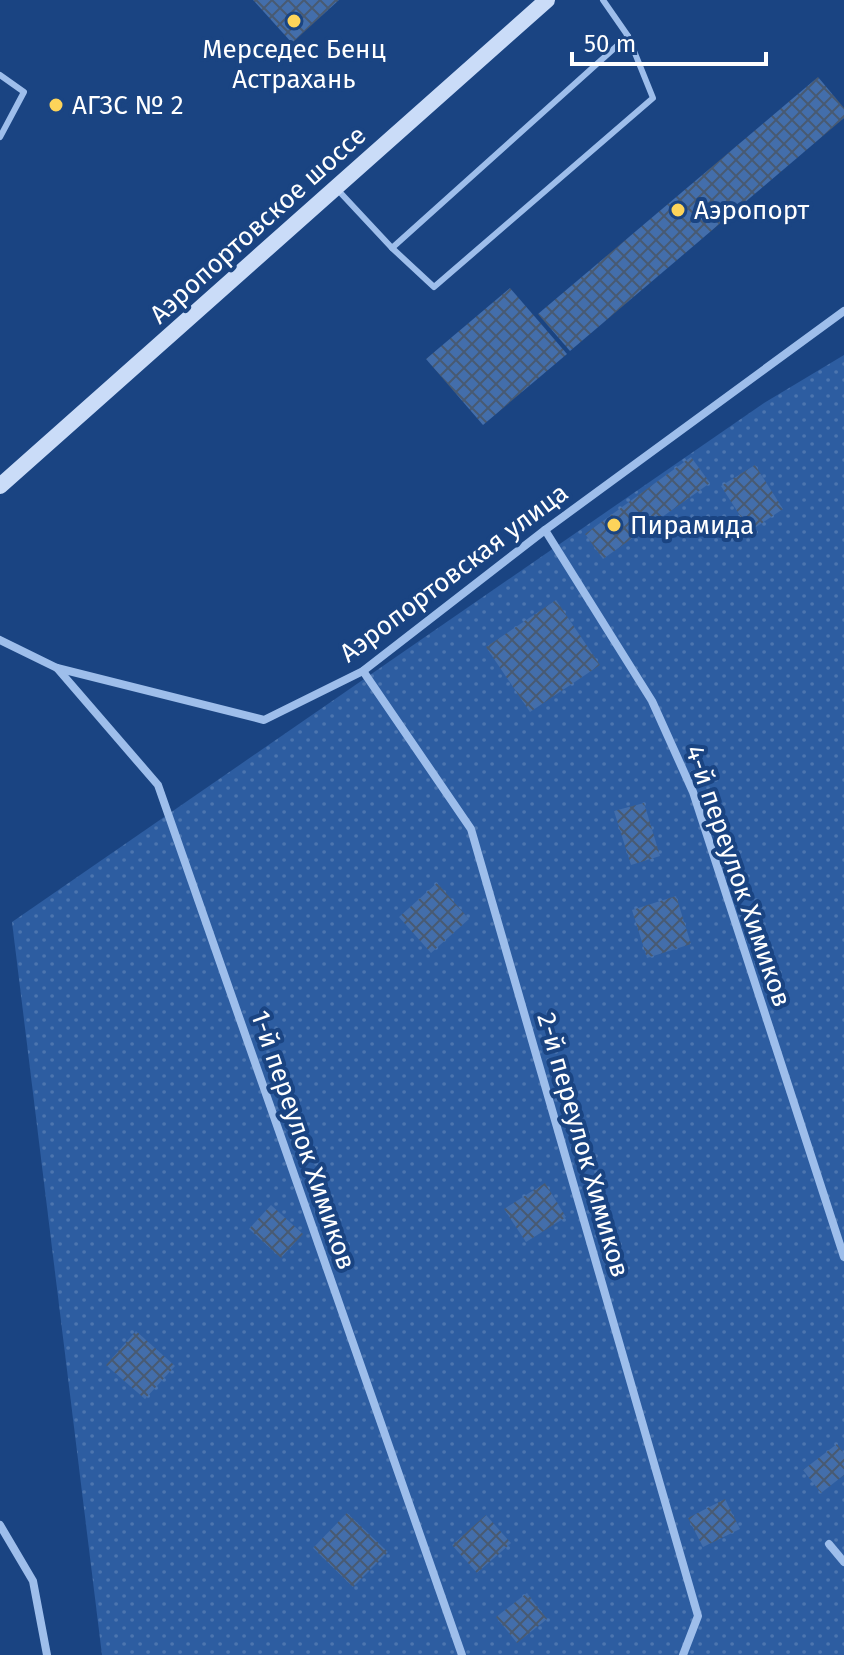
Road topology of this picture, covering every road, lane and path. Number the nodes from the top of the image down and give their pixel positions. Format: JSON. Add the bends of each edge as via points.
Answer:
{"nodes":[{"id":1,"x":547,"y":0,"type":"edge"},
{"id":2,"x":603,"y":0,"type":"edge"},
{"id":3,"x":628,"y":36,"type":"junction"},
{"id":4,"x":0,"y":75,"type":"edge"},
{"id":5,"x":0,"y":137,"type":"edge"},
{"id":6,"x":336,"y":188,"type":"junction"},
{"id":7,"x":392,"y":248,"type":"junction"},
{"id":8,"x":844,"y":311,"type":"edge"},
{"id":9,"x":0,"y":486,"type":"edge"},
{"id":10,"x":545,"y":530,"type":"junction"},
{"id":11,"x":0,"y":640,"type":"edge"},
{"id":12,"x":57,"y":668,"type":"junction"},
{"id":13,"x":363,"y":671,"type":"junction"},
{"id":14,"x":844,"y":1257,"type":"edge"},
{"id":15,"x":0,"y":1525,"type":"edge"},
{"id":16,"x":829,"y":1544,"type":"dead end"},
{"id":17,"x":844,"y":1562,"type":"edge"},
{"id":18,"x":47,"y":1655,"type":"edge"},
{"id":19,"x":462,"y":1655,"type":"edge"},
{"id":20,"x":683,"y":1655,"type":"edge"}],
"edges":[{"from":1,"to":6,"type":"main road","name":"Аэропортовское шоссе"},
{"from":2,"to":3,"type":"lane"},
{"from":3,"to":7,"type":"lane"},
{"from":3,"to":7,"type":"lane","via":[[653,98],[434,287]]},
{"from":4,"to":5,"type":"lane","via":[[24,92]]},
{"from":6,"to":7,"type":"lane"},
{"from":6,"to":9,"type":"main road","name":"Аэропортовское шоссе"},
{"from":8,"to":10,"type":"street","name":"Аэропортовская улица"},
{"from":10,"to":13,"type":"street","name":"Аэропортовская улица"},
{"from":10,"to":14,"type":"street","name":"4-й переулок Химиков","via":[[652,701],[693,792]]},
{"from":11,"to":12,"type":"street","name":"Аэропортовская улица"},
{"from":12,"to":13,"type":"street","name":"Аэропортовская улица","via":[[264,720]]},
{"from":12,"to":19,"type":"street","name":"1-й переулок Химиков","via":[[158,785]]},
{"from":13,"to":20,"type":"street","name":"2-й переулок Химиков","via":[[471,829],[698,1616]]},
{"from":15,"to":18,"type":"street","via":[[33,1581]]},
{"from":16,"to":17,"type":"street"}]}
